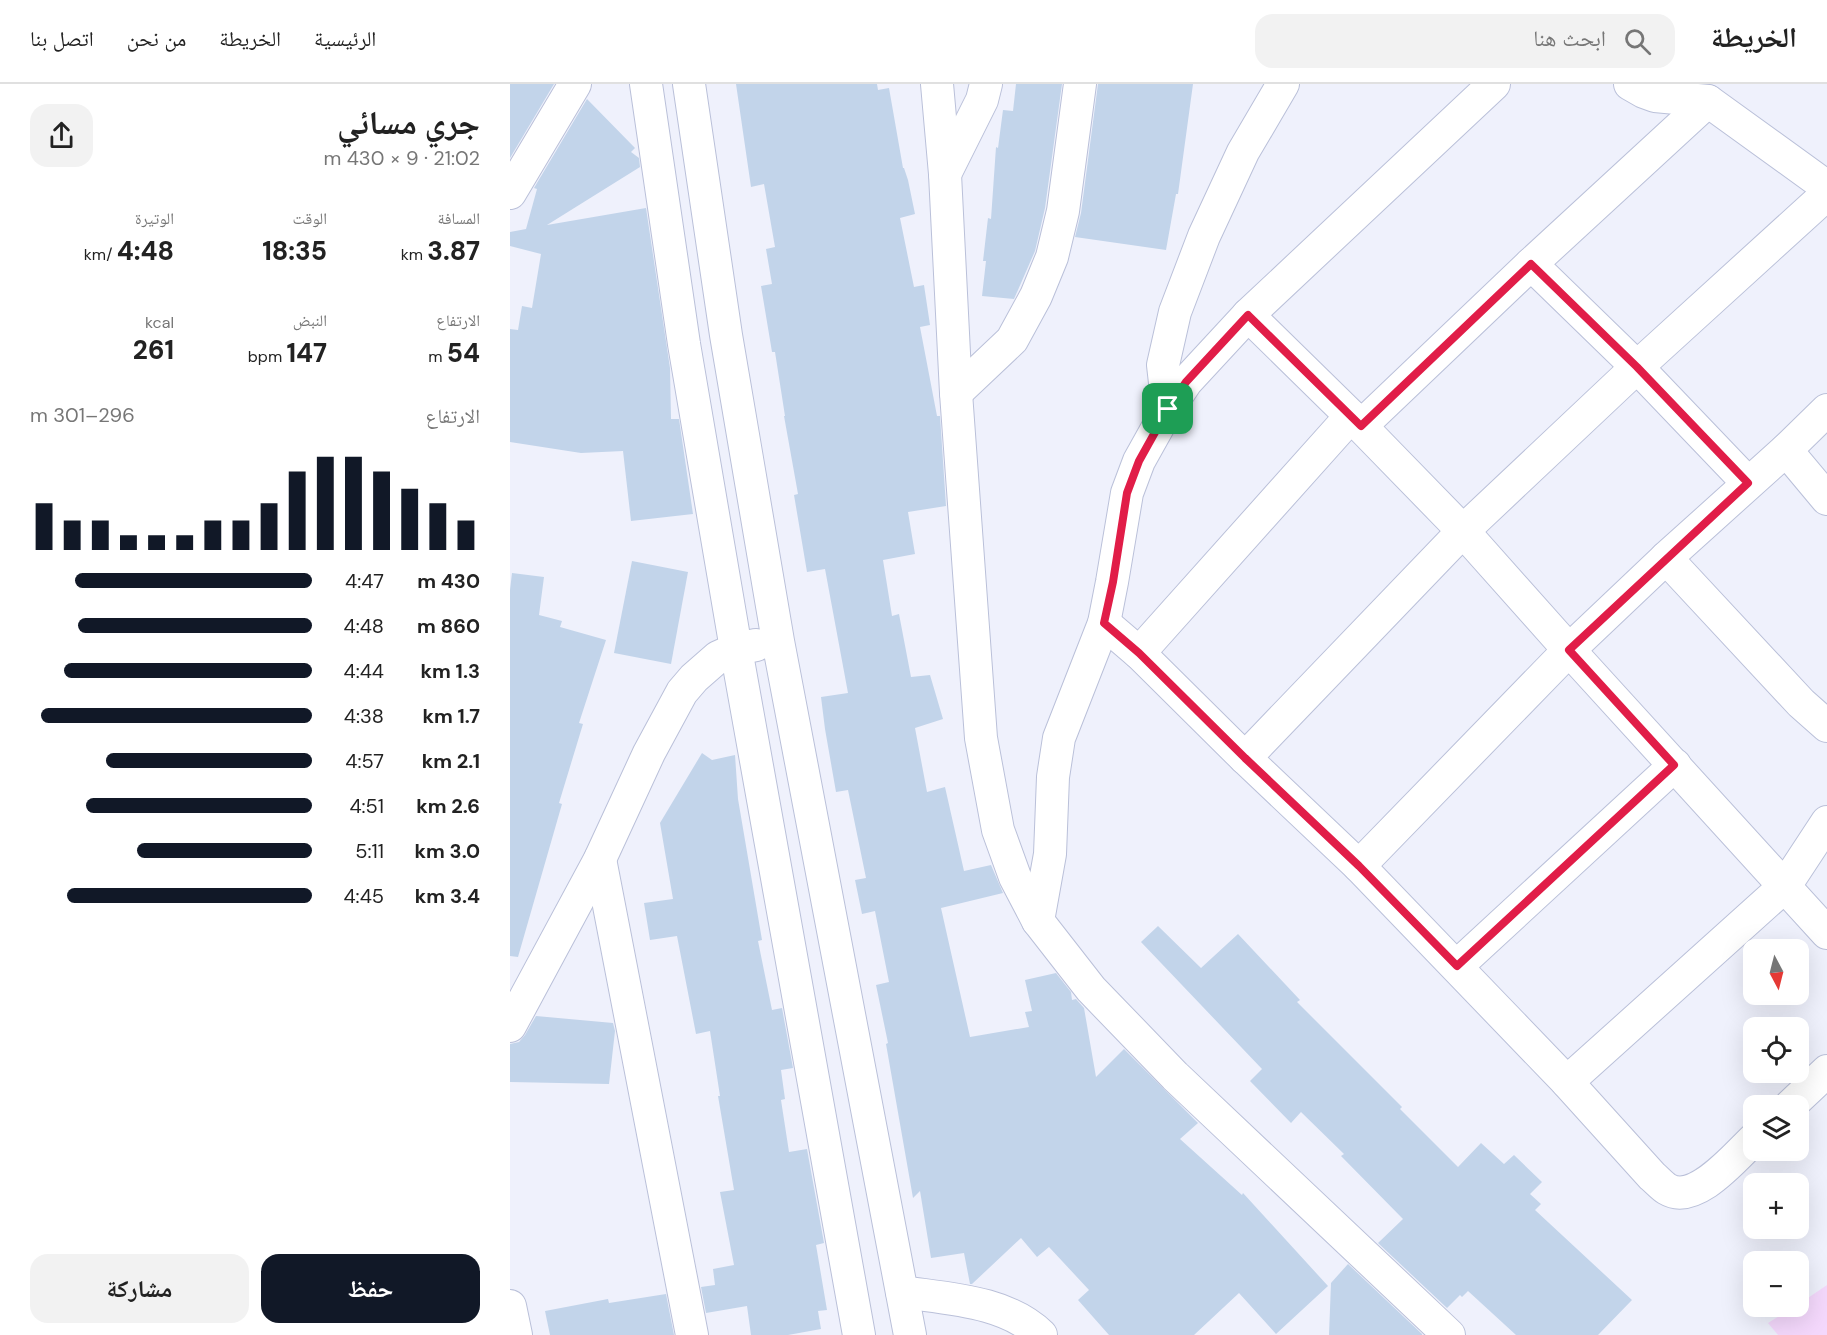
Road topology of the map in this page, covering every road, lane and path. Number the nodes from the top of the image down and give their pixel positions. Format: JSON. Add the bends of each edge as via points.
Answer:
{"nodes":[{"id":1,"x":575,"y":84,"type":"edge"},
{"id":2,"x":646,"y":84,"type":"edge"},
{"id":3,"x":688,"y":84,"type":"edge"},
{"id":4,"x":937,"y":84,"type":"edge"},
{"id":5,"x":986,"y":84,"type":"edge"},
{"id":6,"x":1080,"y":84,"type":"edge"},
{"id":7,"x":1494,"y":84,"type":"edge"},
{"id":8,"x":1630,"y":84,"type":"edge"},
{"id":9,"x":1278,"y":87,"type":"edge"},
{"id":10,"x":1708,"y":101,"type":"junction"},
{"id":11,"x":945,"y":174,"type":"junction"},
{"id":12,"x":1827,"y":187,"type":"edge"},
{"id":13,"x":510,"y":193,"type":"edge"},
{"id":14,"x":1827,"y":194,"type":"edge"},
{"id":15,"x":1531,"y":264,"type":"junction"},
{"id":16,"x":1248,"y":315,"type":"junction"},
{"id":17,"x":726,"y":336,"type":"junction"},
{"id":18,"x":684,"y":344,"type":"junction"},
{"id":19,"x":1637,"y":367,"type":"junction"},
{"id":20,"x":956,"y":393,"type":"junction"},
{"id":21,"x":1168,"y":409,"type":"junction"},
{"id":22,"x":1827,"y":410,"type":"edge"},
{"id":23,"x":1356,"y":421,"type":"junction"},
{"id":24,"x":1786,"y":450,"type":"junction"},
{"id":25,"x":1748,"y":483,"type":"junction"},
{"id":26,"x":1827,"y":499,"type":"edge"},
{"id":27,"x":1463,"y":531,"type":"junction"},
{"id":28,"x":1666,"y":558,"type":"junction"},
{"id":29,"x":1104,"y":623,"type":"junction"},
{"id":30,"x":778,"y":641,"type":"junction"},
{"id":31,"x":736,"y":649,"type":"junction"},
{"id":32,"x":1569,"y":650,"type":"junction"},
{"id":33,"x":1139,"y":653,"type":"junction"},
{"id":34,"x":1827,"y":726,"type":"edge"},
{"id":35,"x":1245,"y":758,"type":"junction"},
{"id":36,"x":1674,"y":765,"type":"junction"},
{"id":37,"x":1827,"y":822,"type":"edge"},
{"id":38,"x":600,"y":859,"type":"junction"},
{"id":39,"x":1359,"y":866,"type":"junction"},
{"id":40,"x":1785,"y":886,"type":"junction"},
{"id":41,"x":1038,"y":921,"type":"junction"},
{"id":42,"x":1827,"y":933,"type":"edge"},
{"id":43,"x":1457,"y":966,"type":"junction"},
{"id":44,"x":510,"y":1026,"type":"edge"},
{"id":45,"x":1827,"y":1071,"type":"edge"},
{"id":46,"x":1567,"y":1082,"type":"junction"},
{"id":47,"x":1802,"y":1095,"type":"edge"},
{"id":48,"x":1743,"y":1149,"type":"edge"},
{"id":49,"x":902,"y":1292,"type":"junction"},
{"id":50,"x":510,"y":1306,"type":"edge"},
{"id":51,"x":516,"y":1335,"type":"edge"},
{"id":52,"x":692,"y":1335,"type":"edge"},
{"id":53,"x":859,"y":1335,"type":"edge"},
{"id":54,"x":910,"y":1335,"type":"edge"},
{"id":55,"x":1041,"y":1335,"type":"edge"},
{"id":56,"x":1449,"y":1335,"type":"edge"}],
"edges":[{"from":1,"to":13,"type":"street"},
{"from":2,"to":18,"type":"street"},
{"from":3,"to":17,"type":"street"},
{"from":4,"to":11,"type":"street"},
{"from":5,"to":11,"type":"street"},
{"from":6,"to":20,"type":"street","via":[[1063,211],[1052,257],[1012,340]]},
{"from":7,"to":16,"type":"street"},
{"from":8,"to":10,"type":"street","via":[[1655,96]]},
{"from":9,"to":21,"type":"street","via":[[1204,236],[1175,312],[1163,365]]},
{"from":10,"to":12,"type":"street"},
{"from":10,"to":15,"type":"street"},
{"from":11,"to":20,"type":"street"},
{"from":14,"to":19,"type":"street"},
{"from":15,"to":19,"type":"street"},
{"from":15,"to":23,"type":"street"},
{"from":16,"to":21,"type":"street","via":[[1186,382]]},
{"from":16,"to":23,"type":"street"},
{"from":17,"to":18,"type":"street"},
{"from":17,"to":30,"type":"street"},
{"from":18,"to":31,"type":"street"},
{"from":19,"to":25,"type":"street"},
{"from":19,"to":27,"type":"street"},
{"from":20,"to":41,"type":"street","via":[[981,738],[998,830],[1015,877]]},
{"from":21,"to":29,"type":"street","via":[[1139,461],[1127,493]]},
{"from":22,"to":24,"type":"street"},
{"from":23,"to":27,"type":"street"},
{"from":23,"to":33,"type":"street"},
{"from":24,"to":25,"type":"street"},
{"from":24,"to":26,"type":"street"},
{"from":25,"to":28,"type":"street"},
{"from":27,"to":32,"type":"street"},
{"from":27,"to":35,"type":"street"},
{"from":28,"to":32,"type":"street"},
{"from":28,"to":34,"type":"street"},
{"from":29,"to":33,"type":"street"},
{"from":29,"to":41,"type":"street","via":[[1059,738],[1050,854]]},
{"from":30,"to":31,"type":"street"},
{"from":30,"to":49,"type":"street"},
{"from":31,"to":38,"type":"street","via":[[706,666],[682,692]]},
{"from":31,"to":53,"type":"street"},
{"from":32,"to":36,"type":"street"},
{"from":32,"to":39,"type":"street"},
{"from":33,"to":35,"type":"street"},
{"from":35,"to":39,"type":"street"},
{"from":36,"to":40,"type":"street"},
{"from":36,"to":43,"type":"street"},
{"from":37,"to":40,"type":"street"},
{"from":38,"to":44,"type":"street"},
{"from":38,"to":52,"type":"street"},
{"from":39,"to":43,"type":"street"},
{"from":40,"to":42,"type":"street"},
{"from":40,"to":46,"type":"street"},
{"from":41,"to":56,"type":"street","via":[[1091,989],[1175,1076]]},
{"from":43,"to":46,"type":"street"},
{"from":45,"to":47,"type":"street"},
{"from":46,"to":48,"type":"street","via":[[1668,1190],[1696,1190]]},
{"from":49,"to":54,"type":"street"},
{"from":49,"to":55,"type":"street","via":[[995,1308]]},
{"from":50,"to":51,"type":"street"}]}
